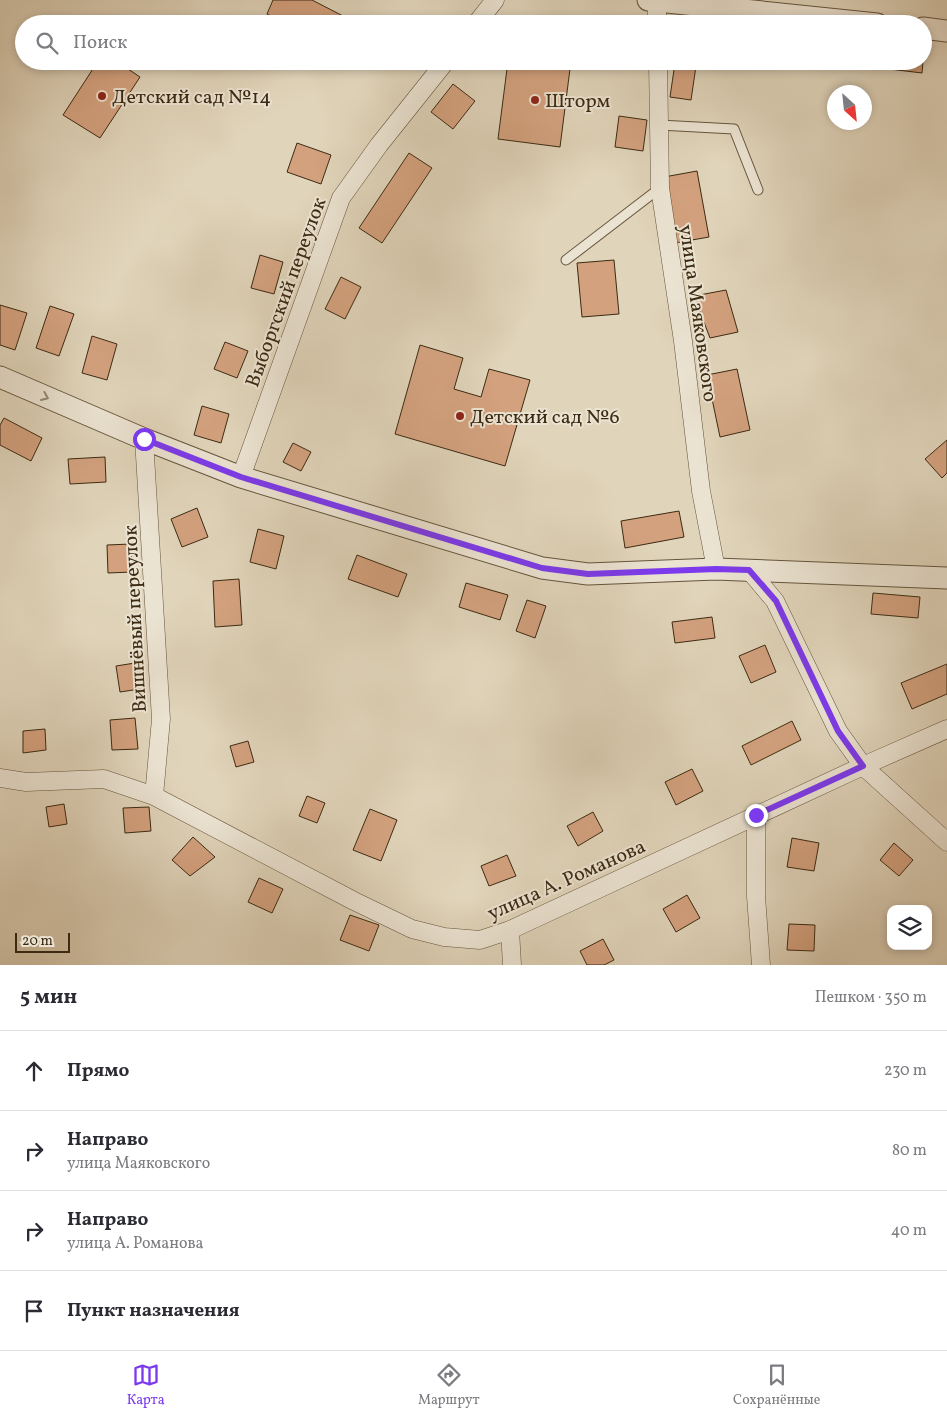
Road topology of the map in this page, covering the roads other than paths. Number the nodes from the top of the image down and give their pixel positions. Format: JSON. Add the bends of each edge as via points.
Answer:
{"nodes":[{"id":1,"x":496,"y":0,"type":"edge"},
{"id":2,"x":654,"y":1,"type":"edge"},
{"id":3,"x":484,"y":15,"type":"edge"},
{"id":4,"x":656,"y":15,"type":"edge"},
{"id":5,"x":790,"y":15,"type":"edge"},
{"id":6,"x":932,"y":29,"type":"edge"},
{"id":7,"x":947,"y":31,"type":"edge"},
{"id":8,"x":439,"y":70,"type":"edge"},
{"id":9,"x":658,"y":70,"type":"edge"},
{"id":10,"x":659,"y":125,"type":"junction"},
{"id":11,"x":660,"y":188,"type":"junction"},
{"id":12,"x":758,"y":190,"type":"dead end"},
{"id":13,"x":566,"y":260,"type":"dead end"},
{"id":14,"x":0,"y":377,"type":"edge"},
{"id":15,"x":144,"y":439,"type":"junction"},
{"id":16,"x":241,"y":477,"type":"junction"},
{"id":17,"x":716,"y":569,"type":"junction"},
{"id":18,"x":749,"y":570,"type":"junction"},
{"id":19,"x":947,"y":578,"type":"edge"},
{"id":20,"x":947,"y":728,"type":"edge"},
{"id":21,"x":863,"y":766,"type":"junction"},
{"id":22,"x":0,"y":778,"type":"edge"},
{"id":23,"x":154,"y":796,"type":"junction"},
{"id":24,"x":756,"y":815,"type":"junction"},
{"id":25,"x":947,"y":842,"type":"edge"},
{"id":26,"x":510,"y":930,"type":"junction"},
{"id":27,"x":512,"y":965,"type":"edge"},
{"id":28,"x":762,"y":965,"type":"edge"}],
"edges":[{"from":1,"to":3,"type":"street"},
{"from":2,"to":4,"type":"street"},
{"from":2,"to":5,"type":"street"},
{"from":6,"to":7,"type":"street"},
{"from":8,"to":16,"type":"street","name":"Выборгский переулок","via":[[378,145],[341,198]]},
{"from":9,"to":10,"type":"street","name":"улица Маяковского"},
{"from":10,"to":11,"type":"street","name":"улица Маяковского"},
{"from":10,"to":12,"type":"lane","via":[[734,129]]},
{"from":11,"to":13,"type":"lane"},
{"from":11,"to":17,"type":"street","name":"улица Маяковского","via":[[701,491]]},
{"from":14,"to":15,"type":"street","one_way":true},
{"from":15,"to":16,"type":"street"},
{"from":15,"to":23,"type":"street","name":"Вишнёвый переулок","via":[[161,719]]},
{"from":16,"to":17,"type":"street","via":[[542,568],[588,574]]},
{"from":17,"to":18,"type":"street"},
{"from":18,"to":19,"type":"street"},
{"from":18,"to":21,"type":"street","via":[[776,601],[838,731]]},
{"from":20,"to":21,"type":"street","name":"улица А. Романова"},
{"from":21,"to":24,"type":"street","name":"улица А. Романова"},
{"from":21,"to":25,"type":"street"},
{"from":22,"to":23,"type":"street","name":"улица А. Романова","via":[[26,782],[104,779]]},
{"from":23,"to":26,"type":"street","name":"улица А. Романова","via":[[412,929],[444,938],[480,940]]},
{"from":24,"to":26,"type":"street","name":"улица А. Романова"},
{"from":24,"to":28,"type":"street","via":[[756,896]]},
{"from":26,"to":27,"type":"street"}]}
